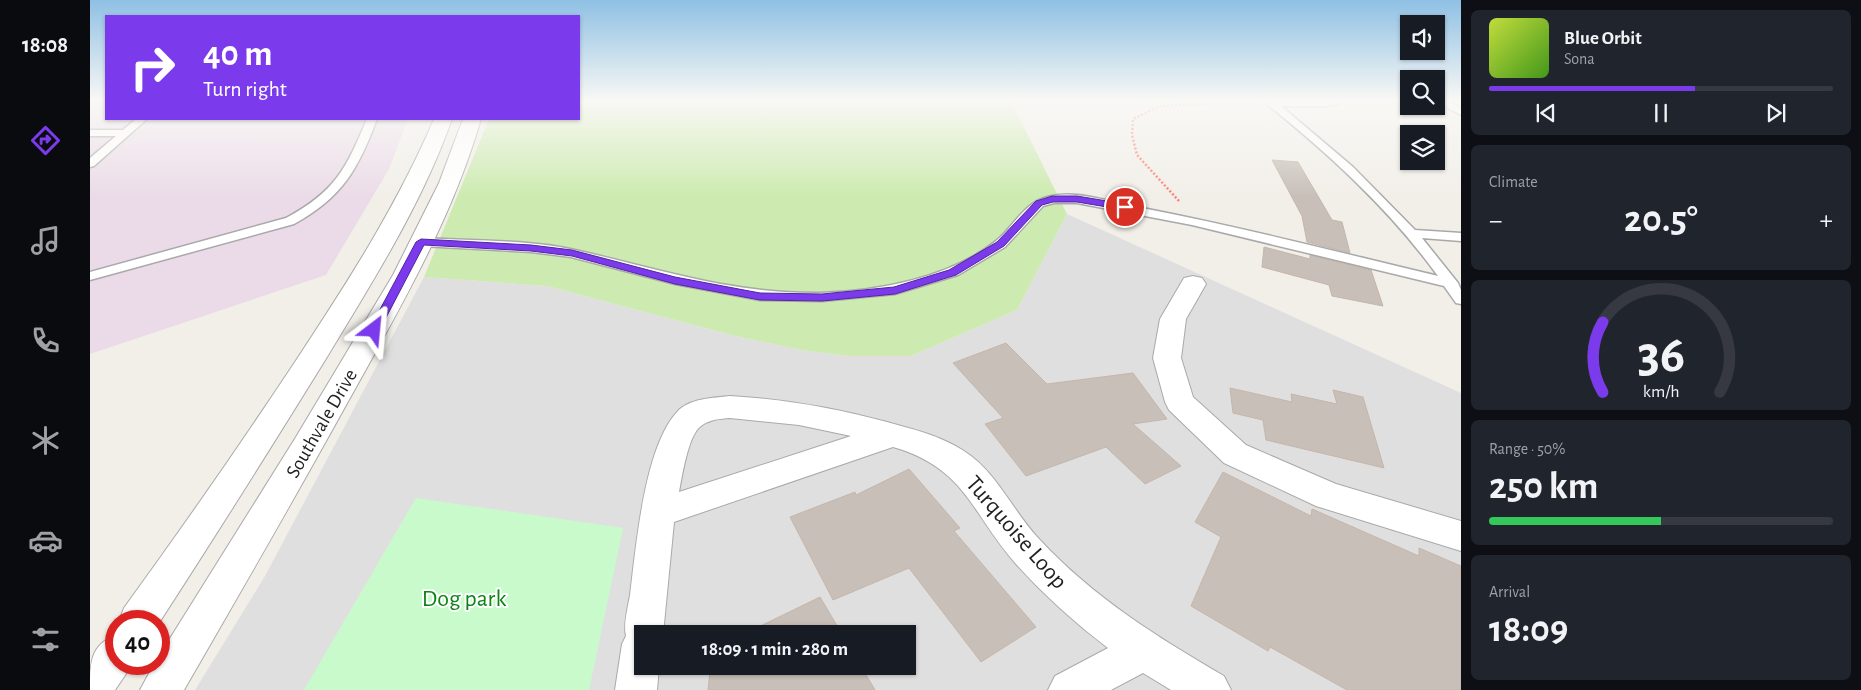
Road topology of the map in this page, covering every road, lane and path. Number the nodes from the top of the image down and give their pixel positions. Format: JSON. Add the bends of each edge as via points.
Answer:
{"nodes":[{"id":1,"x":126,"y":133,"type":"edge"},
{"id":2,"x":366,"y":133,"type":"edge"},
{"id":3,"x":437,"y":133,"type":"edge"},
{"id":4,"x":467,"y":133,"type":"edge"},
{"id":5,"x":1132,"y":133,"type":"edge"},
{"id":6,"x":1310,"y":133,"type":"edge"},
{"id":7,"x":90,"y":164,"type":"edge"},
{"id":8,"x":1192,"y":221,"type":"junction"},
{"id":9,"x":1410,"y":232,"type":"junction"},
{"id":10,"x":1461,"y":237,"type":"edge"},
{"id":11,"x":421,"y":242,"type":"junction"},
{"id":12,"x":90,"y":276,"type":"edge"},
{"id":13,"x":1450,"y":283,"type":"junction"},
{"id":14,"x":1193,"y":284,"type":"dead end"},
{"id":15,"x":1461,"y":300,"type":"edge"},
{"id":16,"x":892,"y":435,"type":"junction"},
{"id":17,"x":660,"y":513,"type":"junction"},
{"id":18,"x":1461,"y":536,"type":"edge"},
{"id":19,"x":146,"y":610,"type":"edge"},
{"id":20,"x":645,"y":625,"type":"edge"},
{"id":21,"x":1144,"y":651,"type":"junction"},
{"id":22,"x":105,"y":670,"type":"edge"},
{"id":23,"x":638,"y":675,"type":"edge"},
{"id":24,"x":91,"y":690,"type":"edge"},
{"id":25,"x":161,"y":690,"type":"edge"},
{"id":26,"x":636,"y":690,"type":"edge"},
{"id":27,"x":1069,"y":690,"type":"edge"},
{"id":28,"x":1210,"y":690,"type":"edge"}],
"edges":[{"from":1,"to":7,"type":"lane"},
{"from":2,"to":12,"type":"lane","via":[[350,171],[332,195],[312,211],[290,222]]},
{"from":3,"to":19,"type":"street","name":"Southvale Drive","via":[[419,177],[338,316],[196,538]]},
{"from":4,"to":11,"type":"street","name":"Southvale Drive","via":[[453,174]]},
{"from":5,"to":8,"type":"path","via":[[1137,155]]},
{"from":6,"to":9,"type":"lane"},
{"from":8,"to":11,"type":"lane","via":[[1108,203],[1052,199],[1039,203],[1000,244],[953,272],[895,290],[822,297],[760,296],[675,280],[572,253]]},
{"from":8,"to":13,"type":"lane"},
{"from":9,"to":10,"type":"lane"},
{"from":9,"to":13,"type":"lane"},
{"from":11,"to":25,"type":"street","name":"Southvale Drive","via":[[378,324],[260,529]]},
{"from":13,"to":15,"type":"lane"},
{"from":14,"to":18,"type":"street","via":[[1173,320],[1167,358],[1180,402],[1235,454],[1328,496]]},
{"from":16,"to":17,"type":"street"},
{"from":16,"to":17,"type":"street","name":"Turquoise Loop","via":[[773,408],[714,408],[690,417],[677,435]]},
{"from":16,"to":21,"type":"street","name":"Turquoise Loop","via":[[922,444],[955,461],[979,487],[1026,550],[1075,598]]},
{"from":17,"to":20,"type":"street","name":"Turquoise Loop"},
{"from":21,"to":27,"type":"street"},
{"from":21,"to":28,"type":"street","name":"Turquoise Loop"},
{"from":22,"to":24,"type":"street"},
{"from":23,"to":26,"type":"street"}]}
